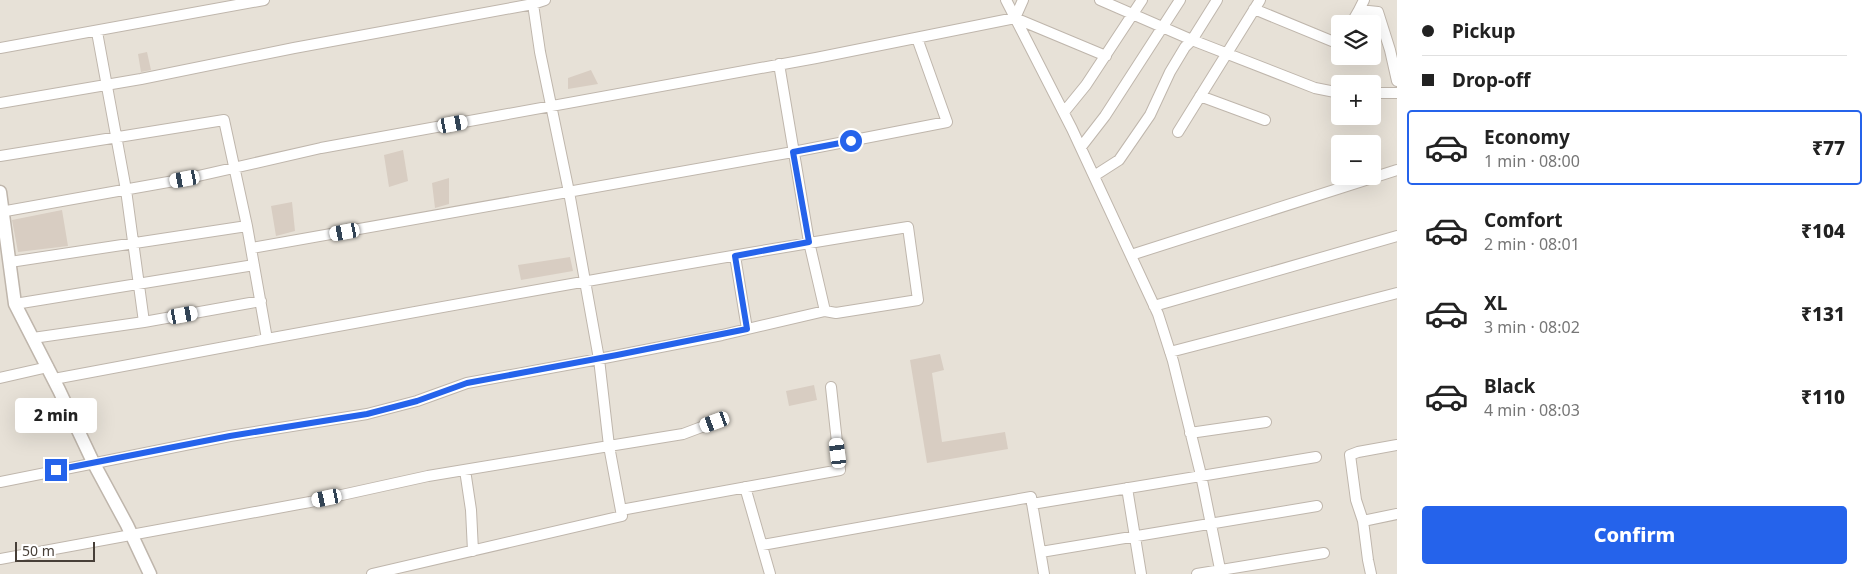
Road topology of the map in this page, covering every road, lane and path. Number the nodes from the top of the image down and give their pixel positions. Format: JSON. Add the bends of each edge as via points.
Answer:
{"nodes":[{"id":1,"x":264,"y":0,"type":"edge"},
{"id":2,"x":545,"y":0,"type":"edge"},
{"id":3,"x":1006,"y":0,"type":"edge"},
{"id":4,"x":1023,"y":0,"type":"edge"},
{"id":5,"x":1100,"y":0,"type":"edge"},
{"id":6,"x":1142,"y":0,"type":"edge"},
{"id":7,"x":1180,"y":0,"type":"edge"},
{"id":8,"x":1217,"y":0,"type":"edge"},
{"id":9,"x":532,"y":4,"type":"junction"},
{"id":10,"x":1257,"y":5,"type":"edge"},
{"id":11,"x":1362,"y":5,"type":"edge"},
{"id":12,"x":1132,"y":14,"type":"junction"},
{"id":13,"x":1015,"y":18,"type":"junction"},
{"id":14,"x":1161,"y":27,"type":"junction"},
{"id":15,"x":97,"y":32,"type":"junction"},
{"id":16,"x":916,"y":38,"type":"junction"},
{"id":17,"x":1192,"y":40,"type":"junction"},
{"id":18,"x":1331,"y":40,"type":"edge"},
{"id":19,"x":0,"y":48,"type":"edge"},
{"id":20,"x":1226,"y":54,"type":"junction"},
{"id":21,"x":1106,"y":56,"type":"junction"},
{"id":22,"x":779,"y":64,"type":"junction"},
{"id":23,"x":1397,"y":81,"type":"edge"},
{"id":24,"x":108,"y":84,"type":"junction"},
{"id":25,"x":1331,"y":91,"type":"edge"},
{"id":26,"x":1381,"y":93,"type":"edge"},
{"id":27,"x":1397,"y":93,"type":"edge"},
{"id":28,"x":1200,"y":96,"type":"junction"},
{"id":29,"x":0,"y":103,"type":"edge"},
{"id":30,"x":551,"y":106,"type":"junction"},
{"id":31,"x":1064,"y":112,"type":"junction"},
{"id":32,"x":1265,"y":120,"type":"dead end"},
{"id":33,"x":1178,"y":132,"type":"dead end"},
{"id":34,"x":117,"y":137,"type":"junction"},
{"id":35,"x":1081,"y":146,"type":"junction"},
{"id":36,"x":793,"y":152,"type":"junction"},
{"id":37,"x":0,"y":156,"type":"edge"},
{"id":38,"x":234,"y":168,"type":"junction"},
{"id":39,"x":1397,"y":170,"type":"edge"},
{"id":40,"x":1094,"y":176,"type":"junction"},
{"id":41,"x":126,"y":190,"type":"junction"},
{"id":42,"x":0,"y":192,"type":"edge"},
{"id":43,"x":569,"y":192,"type":"junction"},
{"id":44,"x":1,"y":212,"type":"edge"},
{"id":45,"x":247,"y":226,"type":"junction"},
{"id":46,"x":1397,"y":236,"type":"edge"},
{"id":47,"x":809,"y":242,"type":"junction"},
{"id":48,"x":134,"y":244,"type":"junction"},
{"id":49,"x":252,"y":248,"type":"junction"},
{"id":50,"x":1131,"y":255,"type":"junction"},
{"id":51,"x":735,"y":256,"type":"junction"},
{"id":52,"x":254,"y":265,"type":"junction"},
{"id":53,"x":7,"y":266,"type":"edge"},
{"id":54,"x":586,"y":280,"type":"junction"},
{"id":55,"x":138,"y":283,"type":"junction"},
{"id":56,"x":1397,"y":293,"type":"edge"},
{"id":57,"x":261,"y":301,"type":"junction"},
{"id":58,"x":15,"y":304,"type":"junction"},
{"id":59,"x":1154,"y":306,"type":"junction"},
{"id":60,"x":824,"y":311,"type":"junction"},
{"id":61,"x":144,"y":322,"type":"junction"},
{"id":62,"x":747,"y":329,"type":"junction"},
{"id":63,"x":33,"y":338,"type":"junction"},
{"id":64,"x":267,"y":339,"type":"junction"},
{"id":65,"x":1170,"y":352,"type":"junction"},
{"id":66,"x":599,"y":359,"type":"junction"},
{"id":67,"x":48,"y":367,"type":"junction"},
{"id":68,"x":0,"y":378,"type":"edge"},
{"id":69,"x":54,"y":379,"type":"junction"},
{"id":70,"x":831,"y":387,"type":"dead end"},
{"id":71,"x":715,"y":422,"type":"dead end"},
{"id":72,"x":1266,"y":422,"type":"dead end"},
{"id":73,"x":1190,"y":433,"type":"junction"},
{"id":74,"x":1397,"y":444,"type":"edge"},
{"id":75,"x":609,"y":446,"type":"junction"},
{"id":76,"x":1316,"y":456,"type":"dead end"},
{"id":77,"x":93,"y":462,"type":"junction"},
{"id":78,"x":465,"y":470,"type":"junction"},
{"id":79,"x":1201,"y":475,"type":"junction"},
{"id":80,"x":0,"y":482,"type":"edge"},
{"id":81,"x":745,"y":487,"type":"junction"},
{"id":82,"x":1127,"y":488,"type":"junction"},
{"id":83,"x":1032,"y":504,"type":"junction"},
{"id":84,"x":1317,"y":506,"type":"dead end"},
{"id":85,"x":621,"y":510,"type":"junction"},
{"id":86,"x":1397,"y":514,"type":"edge"},
{"id":87,"x":1363,"y":521,"type":"junction"},
{"id":88,"x":1210,"y":524,"type":"junction"},
{"id":89,"x":132,"y":535,"type":"junction"},
{"id":90,"x":1135,"y":536,"type":"junction"},
{"id":91,"x":762,"y":545,"type":"junction"},
{"id":92,"x":473,"y":551,"type":"junction"},
{"id":93,"x":1041,"y":552,"type":"junction"},
{"id":94,"x":1324,"y":553,"type":"dead end"},
{"id":95,"x":0,"y":559,"type":"edge"},
{"id":96,"x":1220,"y":572,"type":"edge"},
{"id":97,"x":150,"y":574,"type":"edge"},
{"id":98,"x":372,"y":574,"type":"edge"},
{"id":99,"x":770,"y":574,"type":"edge"},
{"id":100,"x":1044,"y":574,"type":"edge"},
{"id":101,"x":1141,"y":574,"type":"edge"},
{"id":102,"x":1197,"y":574,"type":"edge"},
{"id":103,"x":1372,"y":574,"type":"edge"}],
"edges":[{"from":1,"to":15,"type":"street"},
{"from":2,"to":9,"type":"street"},
{"from":3,"to":13,"type":"street"},
{"from":4,"to":13,"type":"street"},
{"from":5,"to":12,"type":"street"},
{"from":6,"to":12,"type":"street"},
{"from":7,"to":14,"type":"street"},
{"from":8,"to":17,"type":"street"},
{"from":9,"to":24,"type":"street"},
{"from":9,"to":30,"type":"street"},
{"from":10,"to":18,"type":"street"},
{"from":10,"to":20,"type":"street"},
{"from":11,"to":23,"type":"street","via":[[1378,12]]},
{"from":12,"to":14,"type":"street"},
{"from":12,"to":21,"type":"street"},
{"from":13,"to":16,"type":"street"},
{"from":13,"to":21,"type":"street"},
{"from":13,"to":31,"type":"street"},
{"from":14,"to":17,"type":"street"},
{"from":14,"to":35,"type":"street","via":[[1105,116]]},
{"from":15,"to":19,"type":"street"},
{"from":15,"to":24,"type":"street"},
{"from":16,"to":22,"type":"street"},
{"from":16,"to":36,"type":"street","via":[[947,122]]},
{"from":17,"to":20,"type":"street"},
{"from":17,"to":40,"type":"street","via":[[1170,72],[1150,115],[1119,160]]},
{"from":20,"to":25,"type":"street"},
{"from":20,"to":28,"type":"street"},
{"from":21,"to":31,"type":"street"},
{"from":22,"to":30,"type":"street"},
{"from":22,"to":36,"type":"street"},
{"from":24,"to":29,"type":"street"},
{"from":24,"to":34,"type":"street"},
{"from":26,"to":27,"type":"street"},
{"from":28,"to":32,"type":"street"},
{"from":28,"to":33,"type":"street"},
{"from":30,"to":38,"type":"street","via":[[321,148]]},
{"from":30,"to":43,"type":"street"},
{"from":31,"to":35,"type":"street"},
{"from":34,"to":37,"type":"street"},
{"from":34,"to":38,"type":"street","via":[[224,120]]},
{"from":34,"to":41,"type":"street"},
{"from":35,"to":40,"type":"street"},
{"from":36,"to":43,"type":"street"},
{"from":36,"to":47,"type":"street"},
{"from":38,"to":41,"type":"street"},
{"from":38,"to":45,"type":"street"},
{"from":39,"to":50,"type":"street"},
{"from":40,"to":50,"type":"street"},
{"from":41,"to":44,"type":"street"},
{"from":41,"to":48,"type":"street"},
{"from":42,"to":44,"type":"street"},
{"from":43,"to":49,"type":"street"},
{"from":43,"to":54,"type":"street"},
{"from":44,"to":53,"type":"street"},
{"from":45,"to":48,"type":"street"},
{"from":45,"to":49,"type":"street"},
{"from":46,"to":59,"type":"street"},
{"from":47,"to":51,"type":"street"},
{"from":47,"to":60,"type":"street"},
{"from":47,"to":60,"type":"street","via":[[908,227],[918,300],[836,313]]},
{"from":48,"to":53,"type":"street"},
{"from":48,"to":55,"type":"street"},
{"from":49,"to":52,"type":"street"},
{"from":50,"to":59,"type":"street"},
{"from":51,"to":54,"type":"street"},
{"from":51,"to":62,"type":"street"},
{"from":52,"to":55,"type":"street"},
{"from":52,"to":57,"type":"street"},
{"from":53,"to":58,"type":"street"},
{"from":54,"to":64,"type":"street"},
{"from":54,"to":66,"type":"street"},
{"from":55,"to":58,"type":"street"},
{"from":55,"to":61,"type":"street"},
{"from":56,"to":65,"type":"street"},
{"from":57,"to":61,"type":"street"},
{"from":57,"to":64,"type":"street"},
{"from":58,"to":63,"type":"street"},
{"from":59,"to":65,"type":"street"},
{"from":60,"to":62,"type":"street"},
{"from":61,"to":63,"type":"street"},
{"from":62,"to":66,"type":"street"},
{"from":63,"to":67,"type":"street"},
{"from":64,"to":69,"type":"street"},
{"from":65,"to":73,"type":"street"},
{"from":66,"to":75,"type":"street"},
{"from":66,"to":77,"type":"street","via":[[467,383],[367,414]]},
{"from":67,"to":68,"type":"street"},
{"from":67,"to":69,"type":"street"},
{"from":69,"to":77,"type":"street"},
{"from":70,"to":81,"type":"street","via":[[840,470]]},
{"from":71,"to":75,"type":"street","via":[[683,434]]},
{"from":72,"to":73,"type":"street"},
{"from":73,"to":79,"type":"street"},
{"from":74,"to":87,"type":"street","via":[[1350,455],[1356,500]]},
{"from":75,"to":78,"type":"street"},
{"from":75,"to":85,"type":"street"},
{"from":76,"to":79,"type":"street"},
{"from":77,"to":80,"type":"street"},
{"from":77,"to":89,"type":"street"},
{"from":78,"to":89,"type":"street"},
{"from":78,"to":92,"type":"street"},
{"from":79,"to":82,"type":"street"},
{"from":79,"to":88,"type":"street"},
{"from":81,"to":85,"type":"street"},
{"from":81,"to":91,"type":"street"},
{"from":82,"to":83,"type":"street"},
{"from":82,"to":90,"type":"street"},
{"from":83,"to":91,"type":"street","via":[[1030,497]]},
{"from":83,"to":93,"type":"street"},
{"from":84,"to":88,"type":"street"},
{"from":85,"to":92,"type":"street","via":[[622,516]]},
{"from":86,"to":87,"type":"street"},
{"from":87,"to":103,"type":"street"},
{"from":88,"to":90,"type":"street"},
{"from":88,"to":96,"type":"street"},
{"from":89,"to":95,"type":"street"},
{"from":89,"to":97,"type":"street"},
{"from":90,"to":93,"type":"street"},
{"from":90,"to":101,"type":"street"},
{"from":91,"to":99,"type":"street"},
{"from":92,"to":98,"type":"street"},
{"from":93,"to":100,"type":"street"},
{"from":94,"to":96,"type":"street"},
{"from":96,"to":102,"type":"street"}]}
